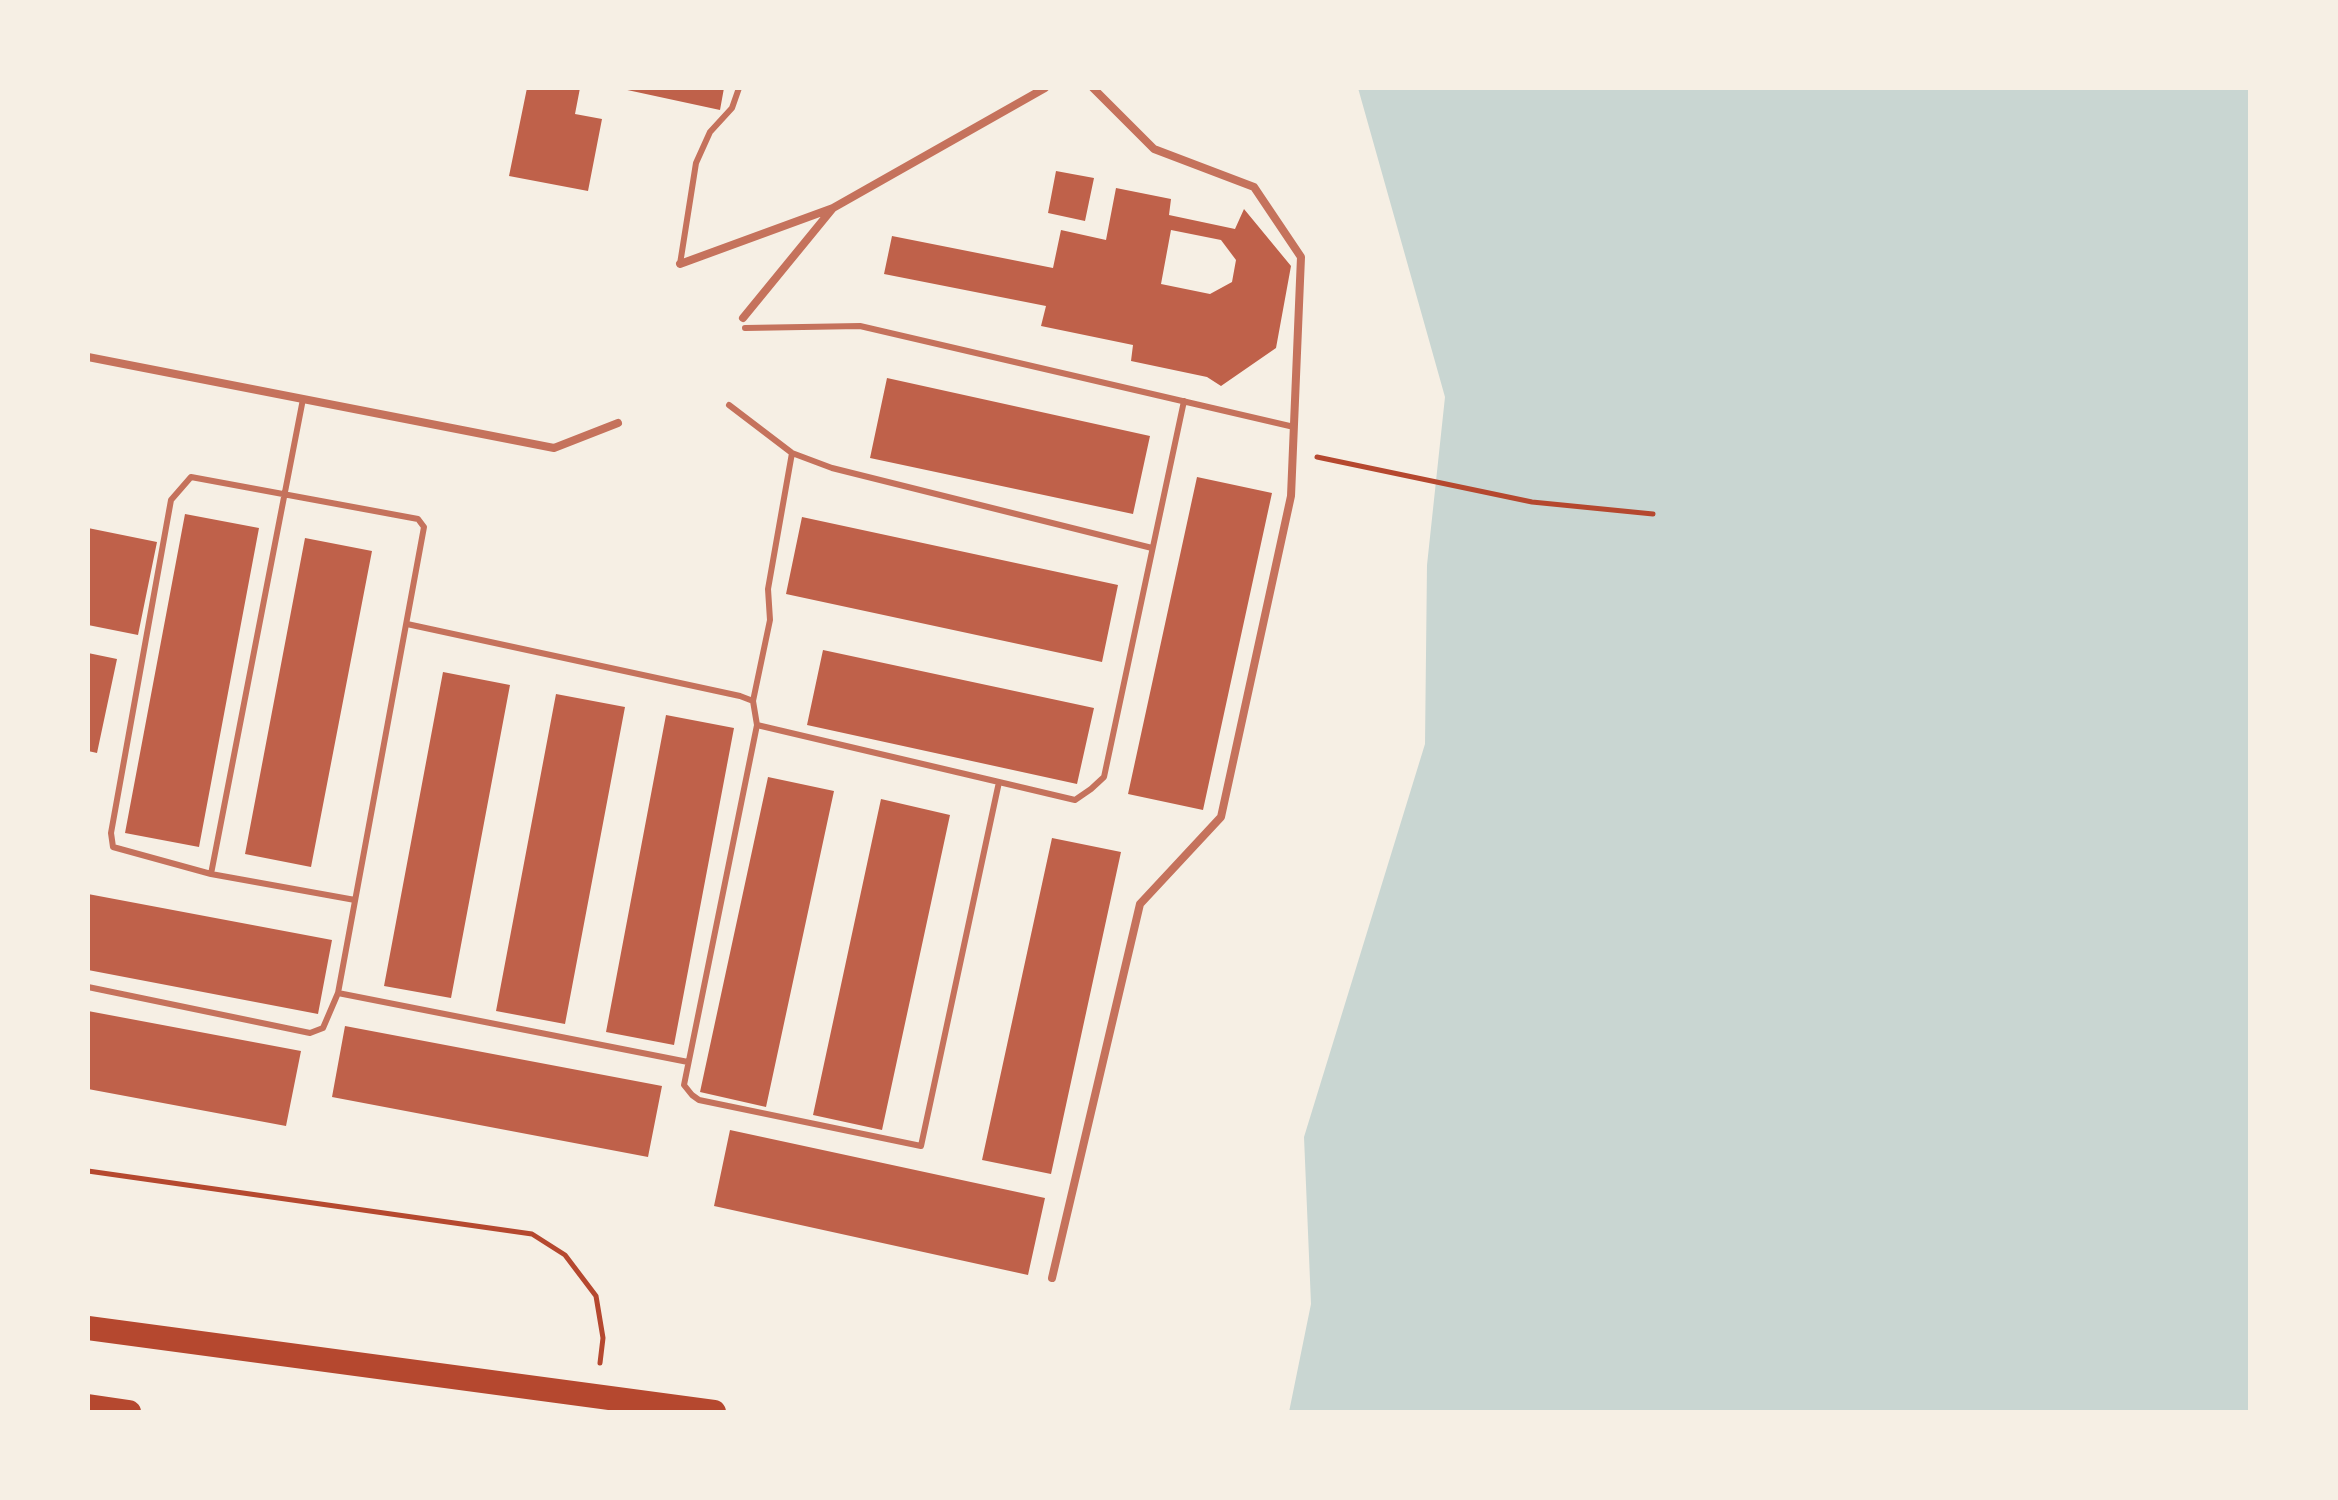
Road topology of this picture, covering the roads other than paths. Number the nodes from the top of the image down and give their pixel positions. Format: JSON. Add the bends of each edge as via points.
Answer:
{"nodes":[{"id":1,"x":739,"y":88,"type":"edge"},
{"id":2,"x":1045,"y":88,"type":"edge"},
{"id":3,"x":1093,"y":88,"type":"edge"},
{"id":4,"x":833,"y":208,"type":"junction"},
{"id":5,"x":680,"y":264,"type":"joint"},
{"id":6,"x":743,"y":318,"type":"dead end"},
{"id":7,"x":745,"y":328,"type":"dead end"},
{"id":8,"x":88,"y":357,"type":"edge"},
{"id":9,"x":303,"y":399,"type":"junction"},
{"id":10,"x":1184,"y":401,"type":"junction"},
{"id":11,"x":729,"y":405,"type":"dead end"},
{"id":12,"x":618,"y":423,"type":"dead end"},
{"id":13,"x":1294,"y":427,"type":"junction"},
{"id":14,"x":792,"y":453,"type":"junction"},
{"id":15,"x":285,"y":497,"type":"junction"},
{"id":16,"x":1152,"y":548,"type":"junction"},
{"id":17,"x":407,"y":624,"type":"junction"},
{"id":18,"x":753,"y":701,"type":"junction"},
{"id":19,"x":757,"y":725,"type":"junction"},
{"id":20,"x":999,"y":782,"type":"junction"},
{"id":21,"x":211,"y":874,"type":"junction"},
{"id":22,"x":355,"y":900,"type":"junction"},
{"id":23,"x":88,"y":987,"type":"edge"},
{"id":24,"x":338,"y":993,"type":"junction"},
{"id":25,"x":688,"y":1062,"type":"junction"},
{"id":26,"x":1052,"y":1278,"type":"dead end"},
{"id":27,"x":88,"y":1328,"type":"edge"},
{"id":28,"x":88,"y":1406,"type":"edge"},
{"id":29,"x":129,"y":1412,"type":"edge"},
{"id":30,"x":714,"y":1412,"type":"edge"}],
"edges":[{"from":1,"to":5,"type":"lane","via":[[696,163]]},
{"from":2,"to":4,"type":"street"},
{"from":3,"to":13,"type":"street","via":[[1154,149],[1254,187],[1301,257]]},
{"from":4,"to":5,"type":"street"},
{"from":4,"to":6,"type":"street"},
{"from":7,"to":10,"type":"lane","via":[[860,326]]},
{"from":8,"to":9,"type":"street"},
{"from":9,"to":12,"type":"street","via":[[554,448]]},
{"from":9,"to":15,"type":"lane"},
{"from":10,"to":13,"type":"lane"},
{"from":10,"to":16,"type":"lane"},
{"from":11,"to":14,"type":"lane"},
{"from":13,"to":26,"type":"street","via":[[1291,496],[1221,817],[1140,904]]},
{"from":14,"to":16,"type":"lane","via":[[832,468]]},
{"from":14,"to":18,"type":"lane","via":[[768,589],[770,620]]},
{"from":15,"to":17,"type":"lane","via":[[418,519],[424,527]]},
{"from":15,"to":21,"type":"lane"},
{"from":15,"to":21,"type":"lane","via":[[191,477],[171,500],[111,833],[113,847],[125,853]]},
{"from":16,"to":20,"type":"lane","via":[[1104,777],[1075,800]]},
{"from":17,"to":18,"type":"lane"},
{"from":17,"to":22,"type":"lane"},
{"from":18,"to":19,"type":"lane"},
{"from":19,"to":20,"type":"lane"},
{"from":19,"to":25,"type":"lane"},
{"from":20,"to":25,"type":"lane","via":[[921,1146],[699,1100],[684,1085]]},
{"from":21,"to":22,"type":"lane"},
{"from":22,"to":24,"type":"lane"},
{"from":23,"to":24,"type":"lane","via":[[310,1033],[323,1028]]},
{"from":24,"to":25,"type":"lane"},
{"from":27,"to":30,"type":"highway"},
{"from":28,"to":29,"type":"highway"}]}
